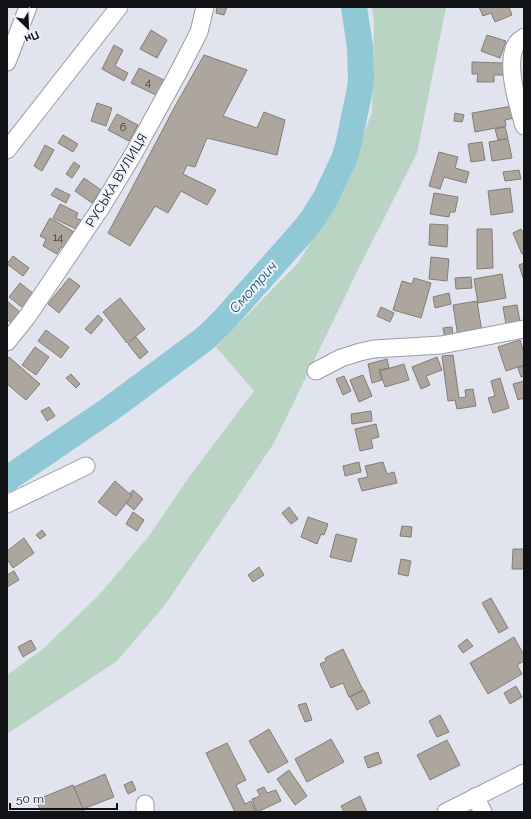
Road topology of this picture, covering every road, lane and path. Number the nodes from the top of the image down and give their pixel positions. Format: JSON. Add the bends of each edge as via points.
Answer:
{"nodes":[{"id":1,"x":28,"y":7,"type":"edge"},
{"id":2,"x":119,"y":7,"type":"edge"},
{"id":3,"x":205,"y":7,"type":"edge"},
{"id":4,"x":524,"y":37,"type":"edge"},
{"id":5,"x":7,"y":62,"type":"edge"},
{"id":6,"x":524,"y":126,"type":"edge"},
{"id":7,"x":7,"y":150,"type":"edge"},
{"id":8,"x":524,"y":329,"type":"edge"},
{"id":9,"x":7,"y":342,"type":"edge"},
{"id":10,"x":316,"y":371,"type":"dead end"},
{"id":11,"x":86,"y":466,"type":"dead end"},
{"id":12,"x":7,"y":504,"type":"edge"},
{"id":13,"x":524,"y":772,"type":"edge"},
{"id":14,"x":475,"y":797,"type":"junction"},
{"id":15,"x":446,"y":812,"type":"edge"},
{"id":16,"x":483,"y":812,"type":"edge"}],
"edges":[{"from":1,"to":5,"type":"street"},
{"from":2,"to":7,"type":"street"},
{"from":3,"to":9,"type":"street","name":"РУСЬКА ВУЛИЦЯ","via":[[199,32],[134,153],[102,206],[27,317]]},
{"from":4,"to":6,"type":"street","via":[[513,51],[511,65]]},
{"from":8,"to":10,"type":"street","via":[[441,345],[374,349],[341,358]]},
{"from":11,"to":12,"type":"street"},
{"from":13,"to":14,"type":"street"},
{"from":14,"to":15,"type":"street"},
{"from":14,"to":16,"type":"street"}]}
